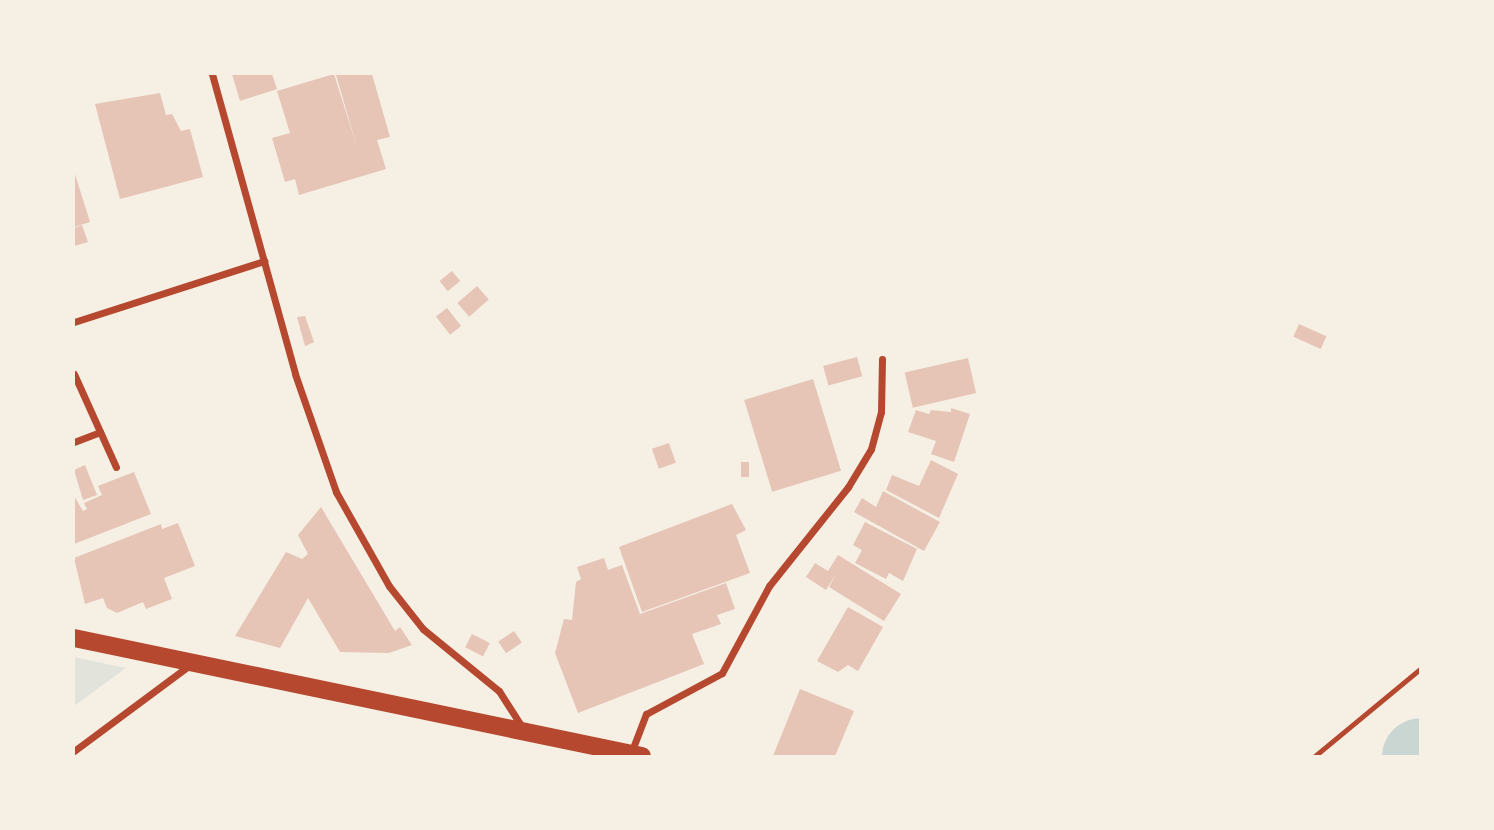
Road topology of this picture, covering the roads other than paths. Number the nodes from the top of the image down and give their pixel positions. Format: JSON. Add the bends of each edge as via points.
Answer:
{"nodes":[{"id":1,"x":212,"y":74,"type":"edge"},
{"id":2,"x":264,"y":261,"type":"junction"},
{"id":3,"x":74,"y":322,"type":"edge"},
{"id":4,"x":882,"y":359,"type":"dead end"},
{"id":5,"x":74,"y":374,"type":"edge"},
{"id":6,"x":100,"y":432,"type":"junction"},
{"id":7,"x":74,"y":442,"type":"edge"},
{"id":8,"x":116,"y":467,"type":"dead end"},
{"id":9,"x":74,"y":639,"type":"edge"},
{"id":10,"x":193,"y":663,"type":"junction"},
{"id":11,"x":524,"y":730,"type":"junction"},
{"id":12,"x":74,"y":751,"type":"edge"},
{"id":13,"x":636,"y":755,"type":"edge"}],
"edges":[{"from":1,"to":2,"type":"street"},
{"from":2,"to":3,"type":"street"},
{"from":2,"to":11,"type":"street","via":[[295,374],[336,492],[389,586],[423,629],[499,691]]},
{"from":4,"to":13,"type":"street","via":[[881,412],[871,449],[848,487],[769,586],[722,673],[646,714]]},
{"from":5,"to":6,"type":"street"},
{"from":6,"to":7,"type":"street"},
{"from":6,"to":8,"type":"street"},
{"from":9,"to":10,"type":"main road"},
{"from":10,"to":11,"type":"main road"},
{"from":10,"to":12,"type":"street"},
{"from":11,"to":13,"type":"main road"}]}
